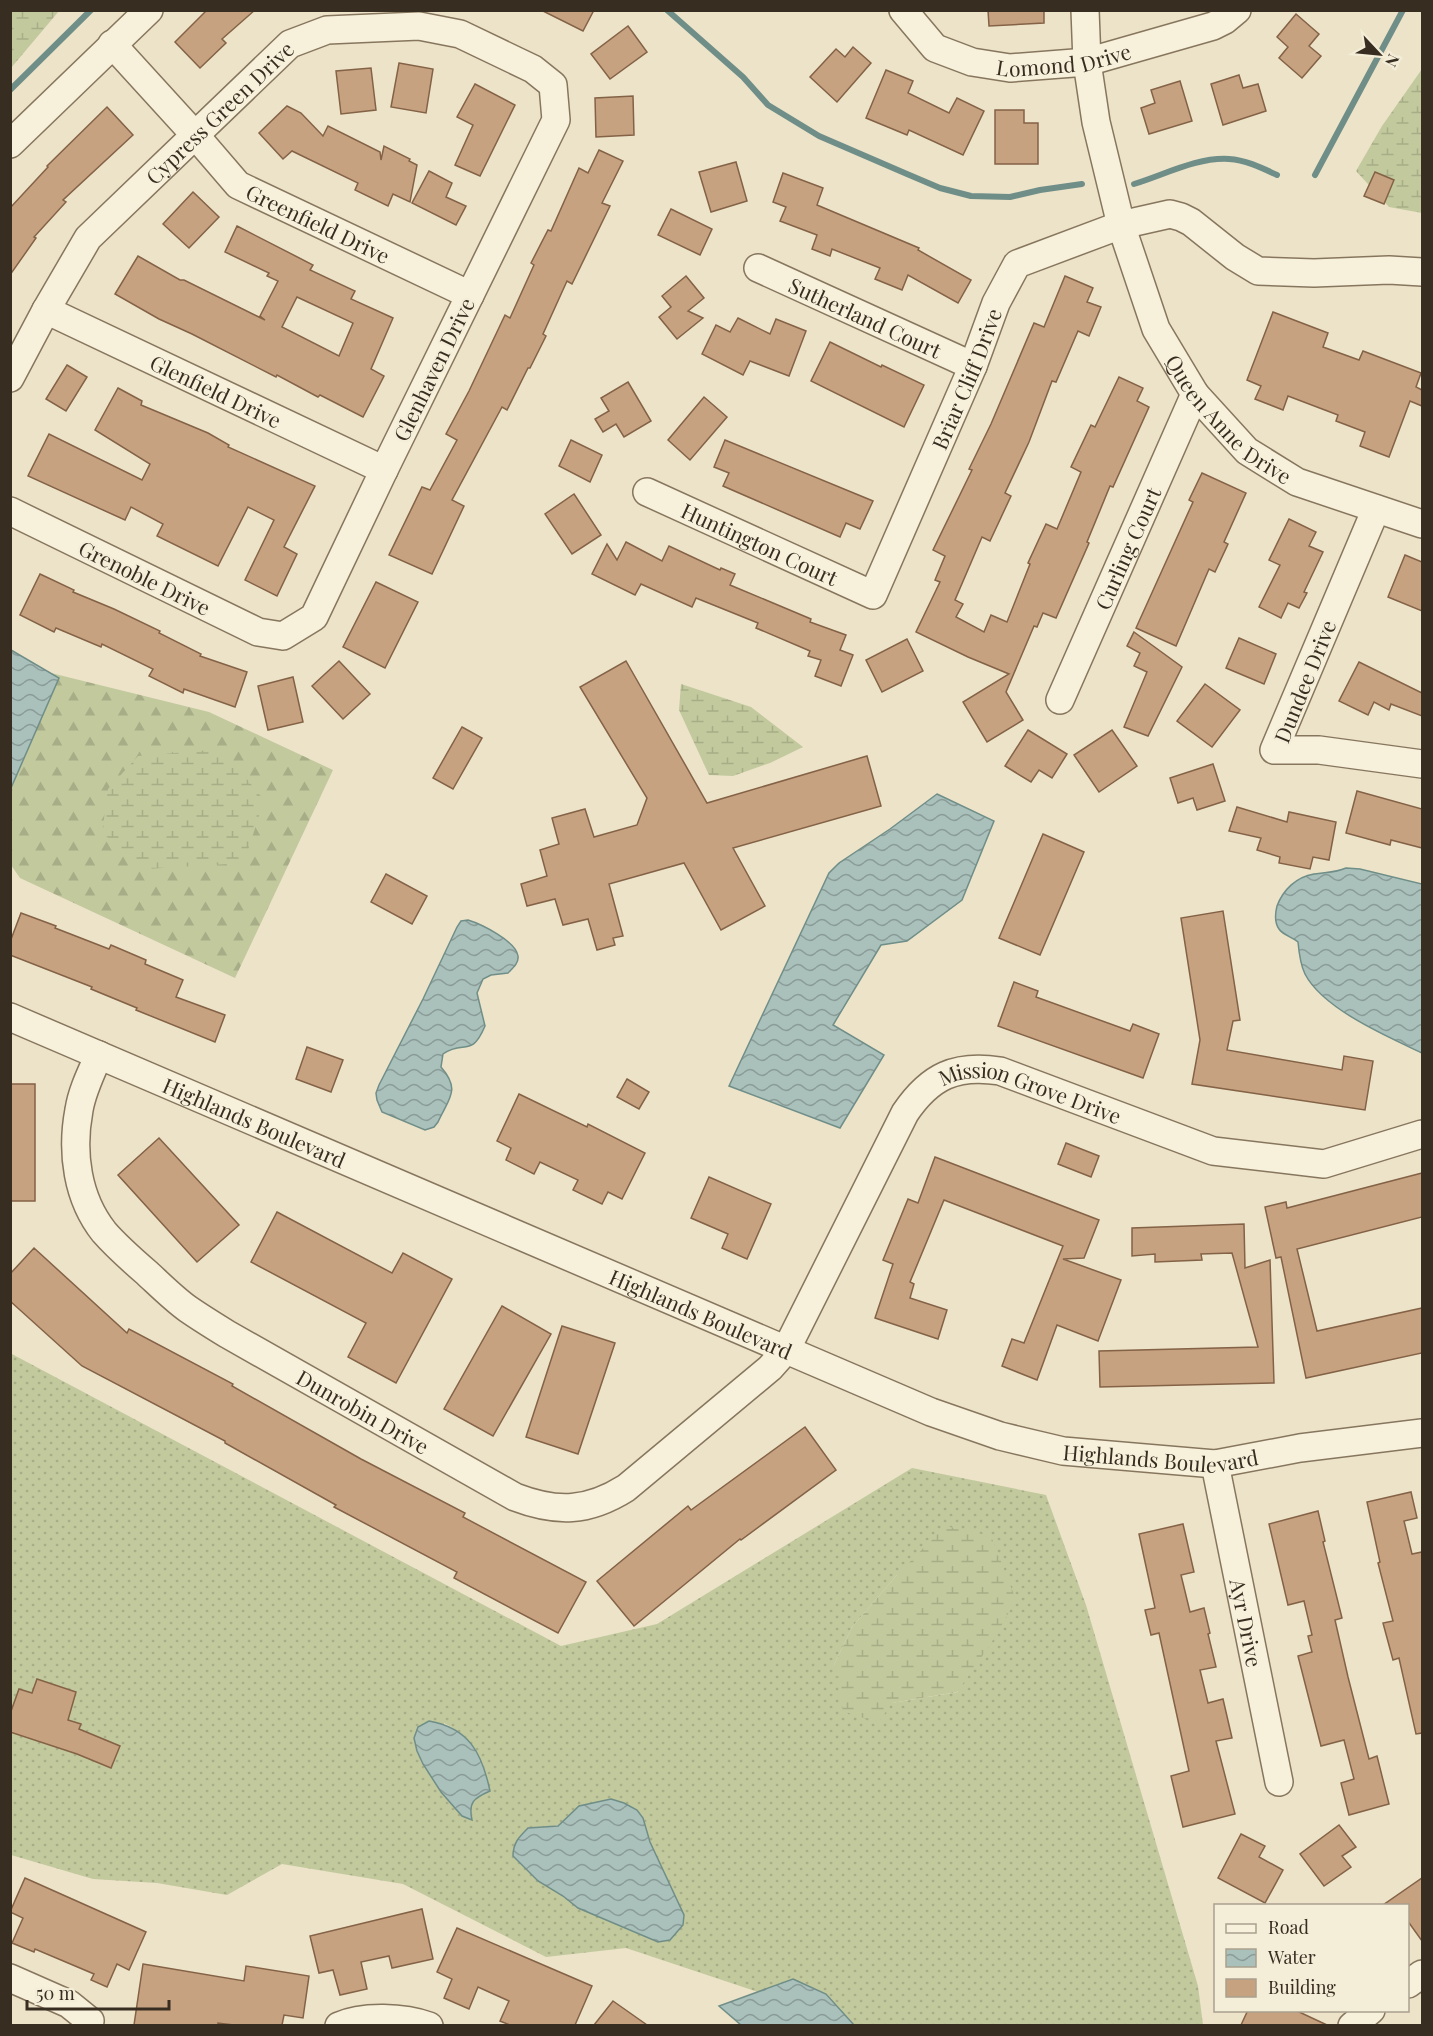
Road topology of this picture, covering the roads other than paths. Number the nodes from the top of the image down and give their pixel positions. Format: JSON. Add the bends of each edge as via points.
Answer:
{"nodes":[{"id":1,"x":149,"y":10,"type":"edge"},
{"id":2,"x":903,"y":10,"type":"edge"},
{"id":3,"x":1085,"y":10,"type":"edge"},
{"id":4,"x":1237,"y":10,"type":"edge"},
{"id":5,"x":112,"y":45,"type":"junction"},
{"id":6,"x":1087,"y":62,"type":"junction"},
{"id":7,"x":553,"y":85,"type":"joint"},
{"id":8,"x":195,"y":135,"type":"junction"},
{"id":9,"x":10,"y":144,"type":"edge"},
{"id":10,"x":1121,"y":225,"type":"junction"},
{"id":11,"x":758,"y":268,"type":"dead end"},
{"id":12,"x":1422,"y":272,"type":"edge"},
{"id":13,"x":470,"y":295,"type":"junction"},
{"id":14,"x":46,"y":310,"type":"junction"},
{"id":15,"x":973,"y":366,"type":"junction"},
{"id":16,"x":10,"y":378,"type":"edge"},
{"id":17,"x":1195,"y":394,"type":"junction"},
{"id":18,"x":384,"y":470,"type":"junction"},
{"id":19,"x":647,"y":492,"type":"dead end"},
{"id":20,"x":1376,"y":509,"type":"junction"},
{"id":21,"x":10,"y":511,"type":"edge"},
{"id":22,"x":1422,"y":524,"type":"edge"},
{"id":23,"x":873,"y":595,"type":"joint"},
{"id":24,"x":283,"y":636,"type":"joint"},
{"id":25,"x":1060,"y":700,"type":"dead end"},
{"id":26,"x":1422,"y":764,"type":"edge"},
{"id":27,"x":10,"y":1017,"type":"edge"},
{"id":28,"x":99,"y":1054,"type":"junction"},
{"id":29,"x":1422,"y":1134,"type":"edge"},
{"id":30,"x":786,"y":1350,"type":"junction"},
{"id":31,"x":1422,"y":1433,"type":"edge"},
{"id":32,"x":1215,"y":1464,"type":"junction"},
{"id":33,"x":1280,"y":1782,"type":"dead end"},
{"id":34,"x":1422,"y":1974,"type":"edge"},
{"id":35,"x":10,"y":1978,"type":"edge"},
{"id":36,"x":1409,"y":1983,"type":"edge"},
{"id":37,"x":1368,"y":2012,"type":"edge"},
{"id":38,"x":89,"y":2025,"type":"edge"},
{"id":39,"x":339,"y":2025,"type":"edge"},
{"id":40,"x":429,"y":2025,"type":"edge"},
{"id":41,"x":1352,"y":2025,"type":"edge"}],
"edges":[{"from":1,"to":5,"type":"street"},
{"from":2,"to":6,"type":"street","name":"Lomond Drive","via":[[935,48],[972,62],[1010,68]]},
{"from":3,"to":6,"type":"street","name":"Queen Anne Drive"},
{"from":4,"to":6,"type":"street","name":"Lomond Drive","via":[[1213,26]]},
{"from":5,"to":8,"type":"street","name":"Greenfield Drive"},
{"from":5,"to":9,"type":"street"},
{"from":6,"to":10,"type":"street","name":"Queen Anne Drive","via":[[1096,122]]},
{"from":7,"to":8,"type":"street","name":"Cypress Green Drive","via":[[533,69],[459,34],[418,26],[327,30],[290,44]]},
{"from":7,"to":13,"type":"street","name":"Glenhaven Drive","via":[[556,120]]},
{"from":8,"to":13,"type":"street","name":"Greenfield Drive","via":[[238,185]]},
{"from":8,"to":14,"type":"street","name":"Cypress Green Drive","via":[[88,238]]},
{"from":10,"to":12,"type":"street","name":"Briar Cliff Drive","via":[[1157,215],[1180,217],[1246,264],[1269,272]]},
{"from":10,"to":15,"type":"street","name":"Briar Cliff Drive","via":[[1017,264],[996,303]]},
{"from":10,"to":17,"type":"street","name":"Queen Anne Drive","via":[[1156,329]]},
{"from":11,"to":15,"type":"street","name":"Sutherland Court"},
{"from":13,"to":18,"type":"street","name":"Glenhaven Drive"},
{"from":14,"to":16,"type":"street","name":"Cypress Green Drive"},
{"from":14,"to":18,"type":"street","name":"Glenfield Drive"},
{"from":15,"to":23,"type":"street","name":"Briar Cliff Drive"},
{"from":17,"to":20,"type":"street","name":"Queen Anne Drive","via":[[1247,451],[1297,482]]},
{"from":17,"to":25,"type":"street","name":"Curling Court"},
{"from":18,"to":24,"type":"street","name":"Glenhaven Drive","via":[[314,617]]},
{"from":19,"to":23,"type":"street","name":"Huntington Court"},
{"from":20,"to":22,"type":"street","name":"Queen Anne Drive"},
{"from":20,"to":26,"type":"street","name":"Dundee Drive","via":[[1275,750],[1319,750]]},
{"from":21,"to":24,"type":"street","name":"Grenoble Drive","via":[[258,632]]},
{"from":27,"to":28,"type":"street","name":"Highlands Boulevard"},
{"from":28,"to":30,"type":"street","name":"Highlands Boulevard"},
{"from":28,"to":30,"type":"street","name":"Dunrobin Drive","via":[[79,1109],[77,1167],[90,1209],[121,1250],[187,1308],[227,1334],[515,1497],[574,1509],[612,1497],[762,1376]]},
{"from":29,"to":30,"type":"street","name":"Mission Grove Drive","via":[[1324,1164],[1213,1150],[1000,1071],[951,1072],[927,1086],[905,1113]]},
{"from":30,"to":32,"type":"street","name":"Highlands Boulevard","via":[[931,1412],[1000,1436],[1089,1455]]},
{"from":31,"to":32,"type":"street","name":"Highlands Boulevard","via":[[1300,1448]]},
{"from":32,"to":33,"type":"street","name":"Ayr Drive"},
{"from":34,"to":36,"type":"street"},
{"from":35,"to":38,"type":"street","via":[[69,2004],[90,2020]]},
{"from":37,"to":41,"type":"street"},
{"from":39,"to":40,"type":"street","via":[[365,2019]]}]}
